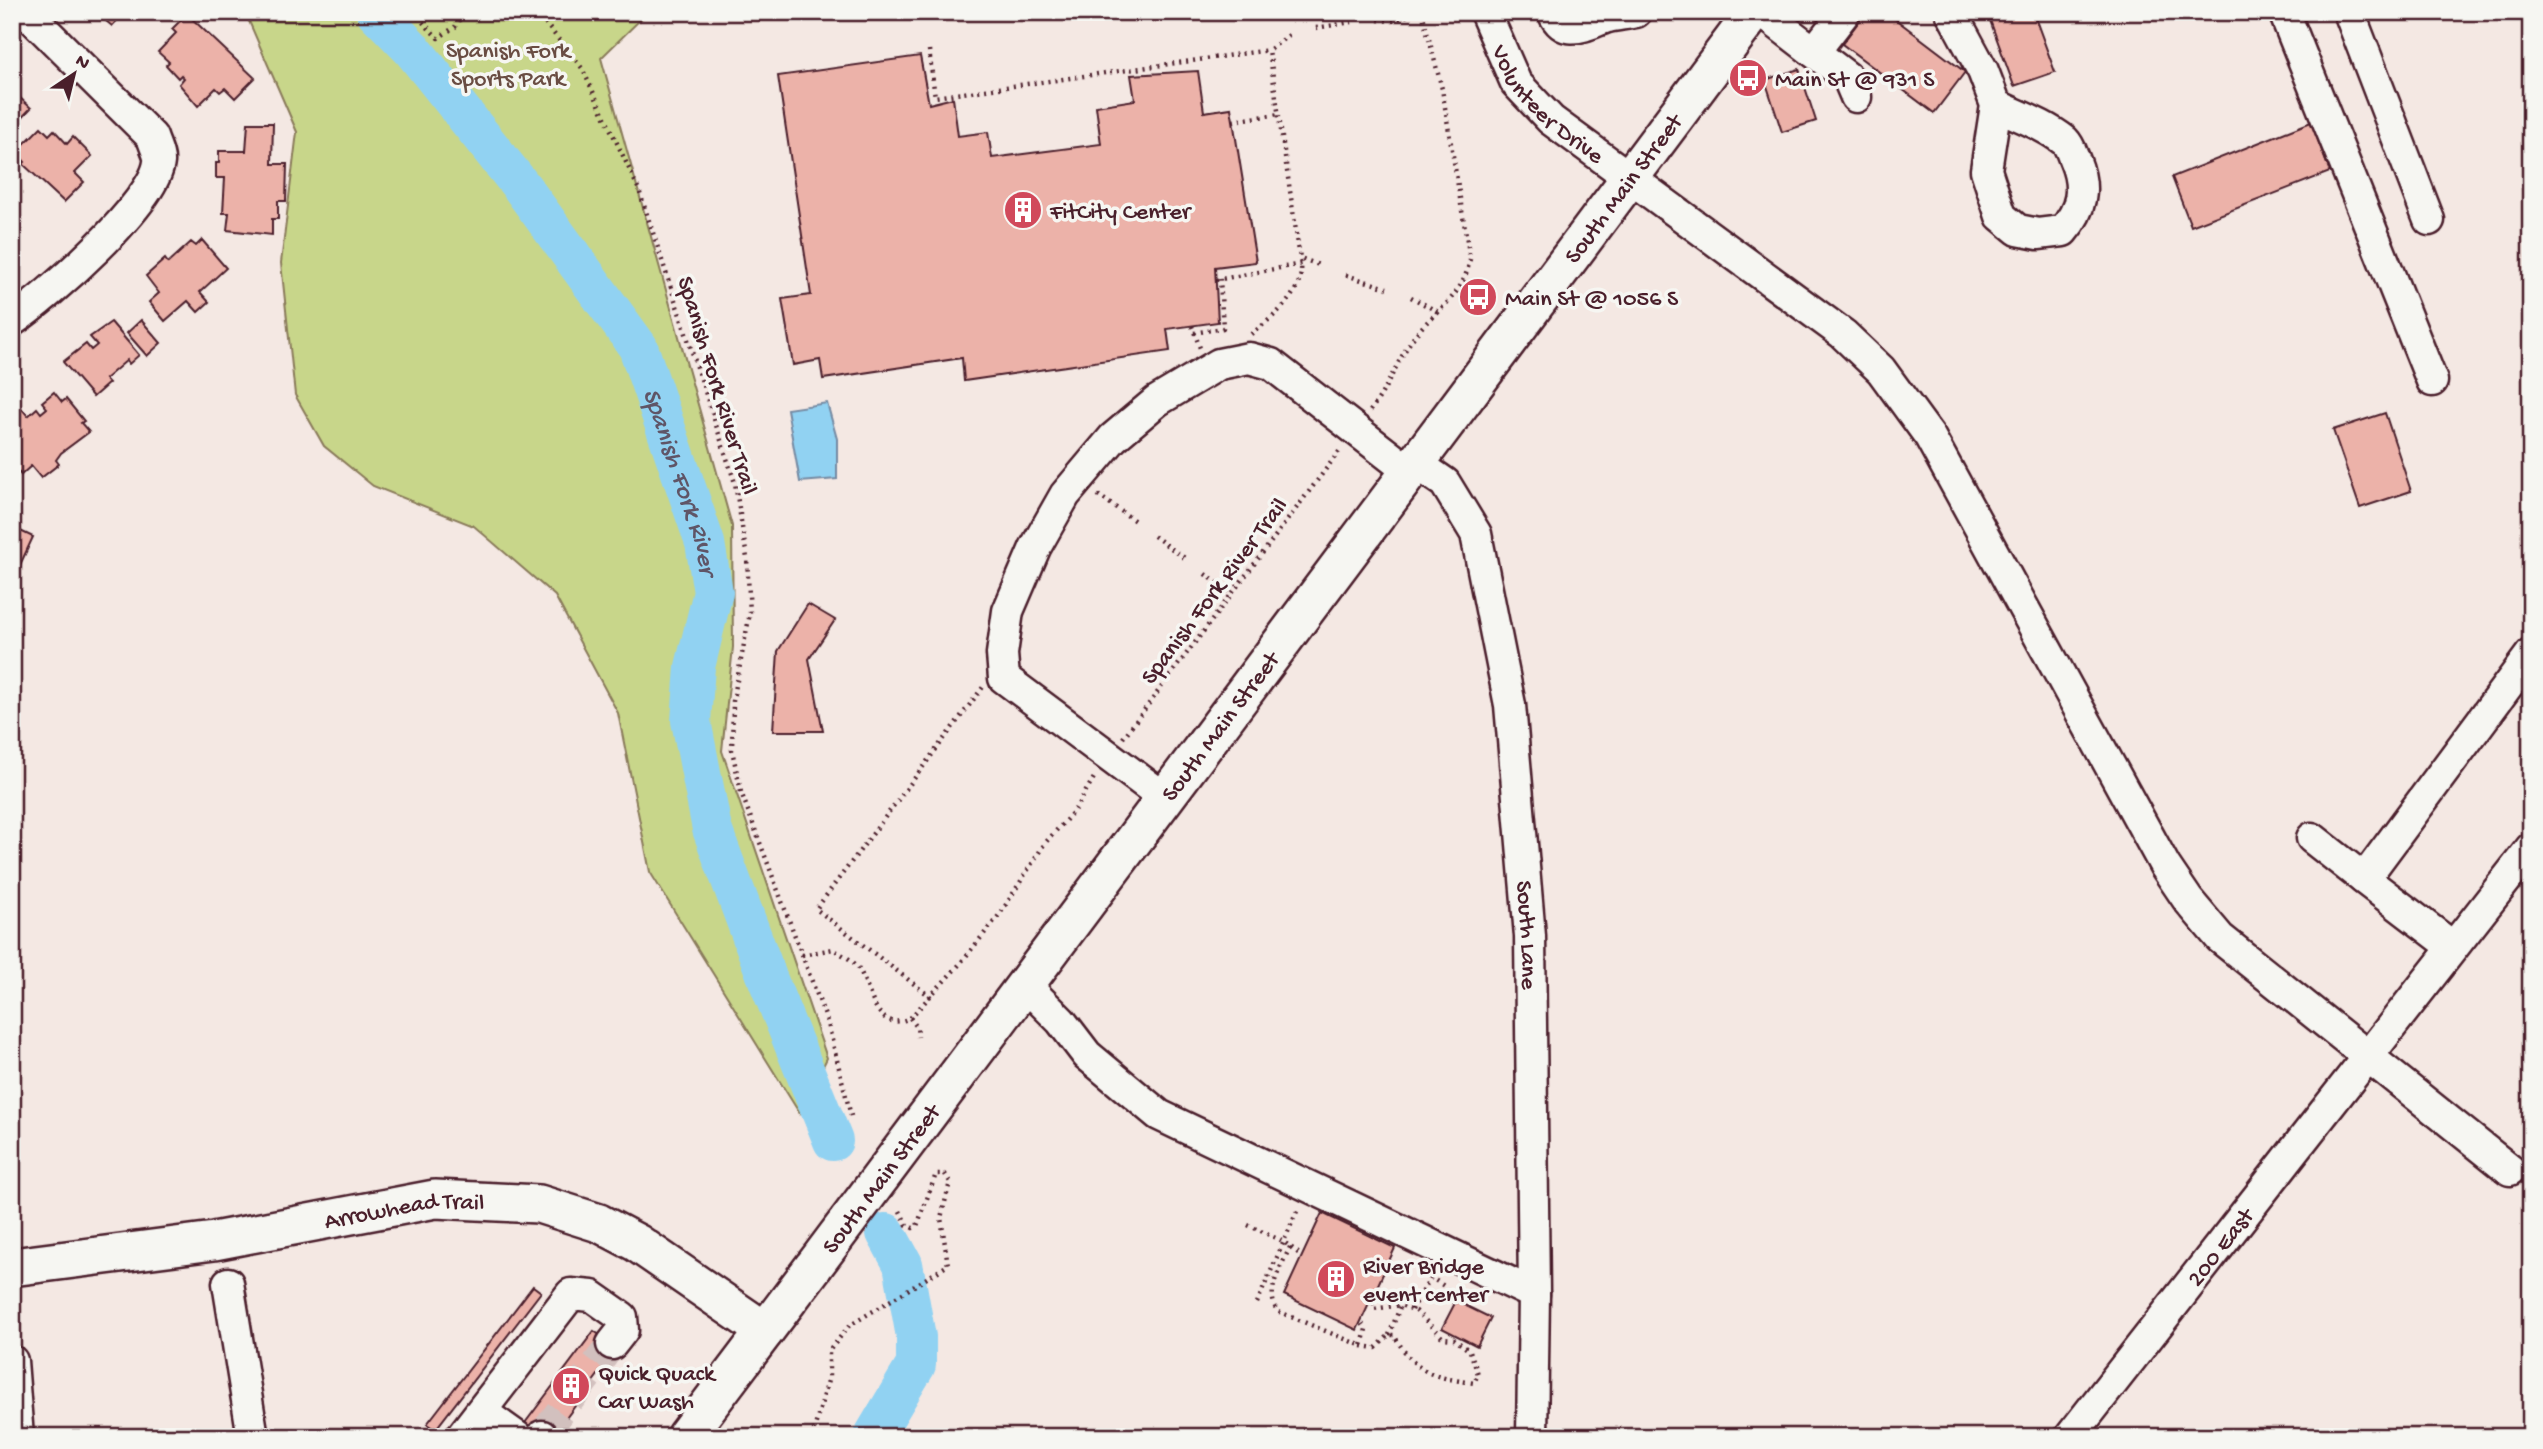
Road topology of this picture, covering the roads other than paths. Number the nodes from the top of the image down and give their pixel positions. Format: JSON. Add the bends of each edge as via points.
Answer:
{"nodes":[{"id":1,"x":26,"y":12,"type":"edge"},
{"id":2,"x":1485,"y":12,"type":"edge"},
{"id":3,"x":1553,"y":12,"type":"edge"},
{"id":4,"x":1636,"y":12,"type":"edge"},
{"id":5,"x":1754,"y":12,"type":"edge"},
{"id":6,"x":1762,"y":12,"type":"edge"},
{"id":7,"x":1845,"y":12,"type":"edge"},
{"id":8,"x":1951,"y":12,"type":"edge"},
{"id":9,"x":2284,"y":12,"type":"edge"},
{"id":10,"x":2349,"y":12,"type":"edge"},
{"id":11,"x":1814,"y":52,"type":"junction"},
{"id":12,"x":1856,"y":97,"type":"dead end"},
{"id":13,"x":1996,"y":105,"type":"dead end"},
{"id":14,"x":1629,"y":178,"type":"junction"},
{"id":15,"x":2429,"y":220,"type":"dead end"},
{"id":16,"x":12,"y":321,"type":"edge"},
{"id":17,"x":2432,"y":380,"type":"dead end"},
{"id":18,"x":1413,"y":468,"type":"junction"},
{"id":19,"x":2531,"y":654,"type":"edge"},
{"id":20,"x":1166,"y":799,"type":"junction"},
{"id":21,"x":2312,"y":838,"type":"dead end"},
{"id":22,"x":2531,"y":848,"type":"edge"},
{"id":23,"x":2364,"y":879,"type":"junction"},
{"id":24,"x":2453,"y":947,"type":"junction"},
{"id":25,"x":1026,"y":985,"type":"junction"},
{"id":26,"x":2368,"y":1056,"type":"junction"},
{"id":27,"x":2510,"y":1170,"type":"dead end"},
{"id":28,"x":12,"y":1267,"type":"edge"},
{"id":29,"x":228,"y":1283,"type":"dead end"},
{"id":30,"x":1534,"y":1294,"type":"junction"},
{"id":31,"x":765,"y":1331,"type":"junction"},
{"id":32,"x":612,"y":1344,"type":"tunnel mouth"},
{"id":33,"x":12,"y":1361,"type":"edge"},
{"id":34,"x":482,"y":1412,"type":"junction"},
{"id":35,"x":18,"y":1437,"type":"edge"},
{"id":36,"x":253,"y":1437,"type":"edge"},
{"id":37,"x":461,"y":1437,"type":"edge"},
{"id":38,"x":517,"y":1437,"type":"edge"},
{"id":39,"x":685,"y":1437,"type":"edge"},
{"id":40,"x":1532,"y":1437,"type":"edge"},
{"id":41,"x":2070,"y":1437,"type":"edge"}],
"edges":[{"from":1,"to":16,"type":"street","via":[[152,137],[159,161],[149,191],[68,276]]},
{"from":2,"to":14,"type":"street","name":"Volunteer Drive","via":[[1516,83],[1551,120]]},
{"from":3,"to":4,"type":"street","via":[[1562,24],[1574,29]]},
{"from":5,"to":14,"type":"main road","name":"South Main Street"},
{"from":6,"to":11,"type":"street"},
{"from":7,"to":11,"type":"street"},
{"from":8,"to":13,"type":"street"},
{"from":9,"to":17,"type":"street"},
{"from":10,"to":15,"type":"street"},
{"from":11,"to":12,"type":"street","via":[[1848,78]]},
{"from":14,"to":18,"type":"main road","name":"South Main Street"},
{"from":14,"to":26,"type":"street","name":"Volunteer Drive","via":[[1843,334],[1881,370],[1930,437],[2165,866],[2188,900],[2220,938]]},
{"from":18,"to":20,"type":"main road","name":"South Main Street"},
{"from":18,"to":20,"type":"street","name":"South Lane","via":[[1271,364],[1249,358],[1219,364],[1157,401],[1122,431],[1065,495],[1035,548],[1008,611],[1004,678]]},
{"from":18,"to":30,"type":"street","name":"South Lane","via":[[1445,483],[1476,534],[1510,705],[1530,936]]},
{"from":19,"to":23,"type":"street"},
{"from":20,"to":25,"type":"main road","name":"South Main Street"},
{"from":21,"to":23,"type":"street"},
{"from":22,"to":24,"type":"street","name":"200 East"},
{"from":23,"to":24,"type":"street"},
{"from":24,"to":26,"type":"street","name":"200 East"},
{"from":25,"to":30,"type":"street","via":[[1087,1055],[1159,1115]]},
{"from":25,"to":31,"type":"main road","name":"South Main Street","bridge":true},
{"from":26,"to":27,"type":"street","name":"Volunteer Drive"},
{"from":26,"to":41,"type":"street","name":"200 East"},
{"from":28,"to":31,"type":"main road","name":"Arrowhead Trail","via":[[215,1241],[435,1199],[539,1204],[588,1219],[637,1243]]},
{"from":29,"to":36,"type":"street"},
{"from":30,"to":40,"type":"street","name":"South Lane"},
{"from":31,"to":39,"type":"main road","name":"South Main Street"},
{"from":32,"to":34,"type":"street","via":[[622,1330],[622,1317],[592,1296],[571,1294]]},
{"from":33,"to":35,"type":"street"},
{"from":34,"to":37,"type":"street"},
{"from":34,"to":38,"type":"street"}]}
